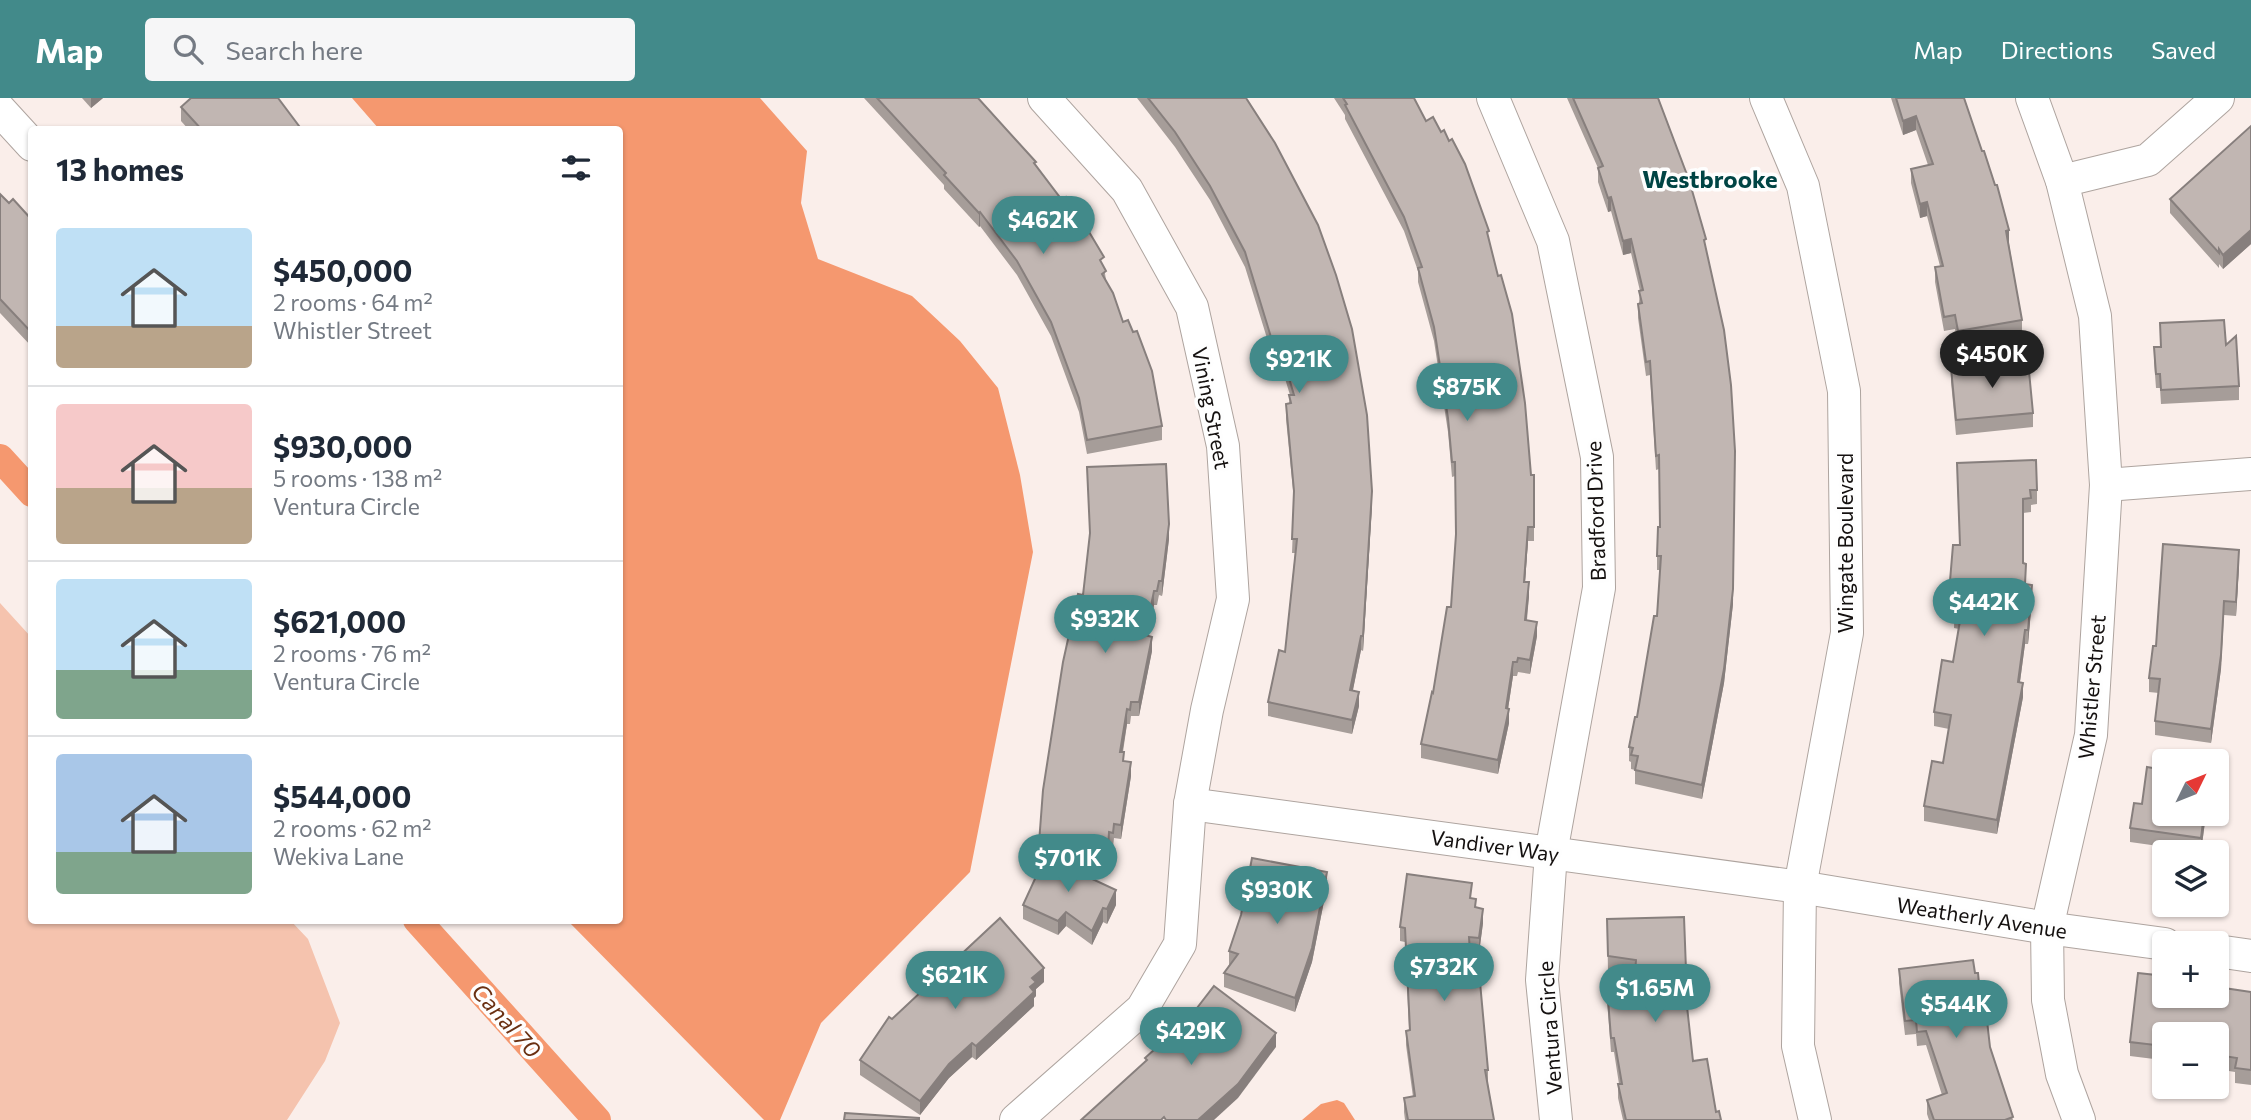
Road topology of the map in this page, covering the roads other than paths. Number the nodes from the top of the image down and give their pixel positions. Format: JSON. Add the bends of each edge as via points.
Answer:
{"nodes":[{"id":1,"x":1044,"y":98,"type":"edge"},
{"id":2,"x":1493,"y":98,"type":"edge"},
{"id":3,"x":1766,"y":98,"type":"edge"},
{"id":4,"x":2032,"y":98,"type":"edge"},
{"id":5,"x":2218,"y":98,"type":"edge"},
{"id":6,"x":0,"y":110,"type":"edge"},
{"id":7,"x":28,"y":141,"type":"edge"},
{"id":8,"x":2062,"y":181,"type":"junction"},
{"id":9,"x":2251,"y":474,"type":"edge"},
{"id":10,"x":2106,"y":485,"type":"junction"},
{"id":11,"x":1190,"y":804,"type":"junction"},
{"id":12,"x":1551,"y":853,"type":"junction"},
{"id":13,"x":1800,"y":887,"type":"junction"},
{"id":14,"x":2047,"y":928,"type":"junction"},
{"id":15,"x":2152,"y":942,"type":"edge"},
{"id":16,"x":2229,"y":953,"type":"edge"},
{"id":17,"x":2251,"y":956,"type":"edge"},
{"id":18,"x":1016,"y":1120,"type":"edge"},
{"id":19,"x":1556,"y":1120,"type":"edge"},
{"id":20,"x":1815,"y":1120,"type":"edge"},
{"id":21,"x":2079,"y":1120,"type":"edge"}],
"edges":[{"from":1,"to":11,"type":"street","name":"Vining Street","via":[[1127,190],[1192,307],[1223,446],[1233,599]]},
{"from":2,"to":12,"type":"street","name":"Bradford Drive","via":[[1553,241],[1597,457],[1599,588]]},
{"from":3,"to":13,"type":"street","name":"Wingate Boulevard","via":[[1803,186],[1844,391],[1847,633]]},
{"from":4,"to":8,"type":"street","name":"Whistler Street"},
{"from":5,"to":8,"type":"street","via":[[2148,160]]},
{"from":6,"to":7,"type":"street"},
{"from":8,"to":10,"type":"street","name":"Whistler Street","via":[[2095,316]]},
{"from":9,"to":10,"type":"street"},
{"from":10,"to":14,"type":"street","name":"Whistler Street","via":[[2091,735]]},
{"from":11,"to":12,"type":"street","name":"Vandiver Way"},
{"from":11,"to":18,"type":"street","via":[[1180,944],[1142,1009]]},
{"from":12,"to":13,"type":"street","name":"Vandiver Way"},
{"from":12,"to":19,"type":"street","name":"Ventura Circle","via":[[1542,980]]},
{"from":13,"to":14,"type":"street","name":"Weatherly Avenue"},
{"from":13,"to":20,"type":"street","name":"Wingate Boulevard","via":[[1798,1046]]},
{"from":14,"to":15,"type":"street","name":"Weatherly Avenue"},
{"from":14,"to":21,"type":"street","name":"Whistler Street","via":[[2048,1000],[2062,1074]]},
{"from":16,"to":17,"type":"street"}]}
